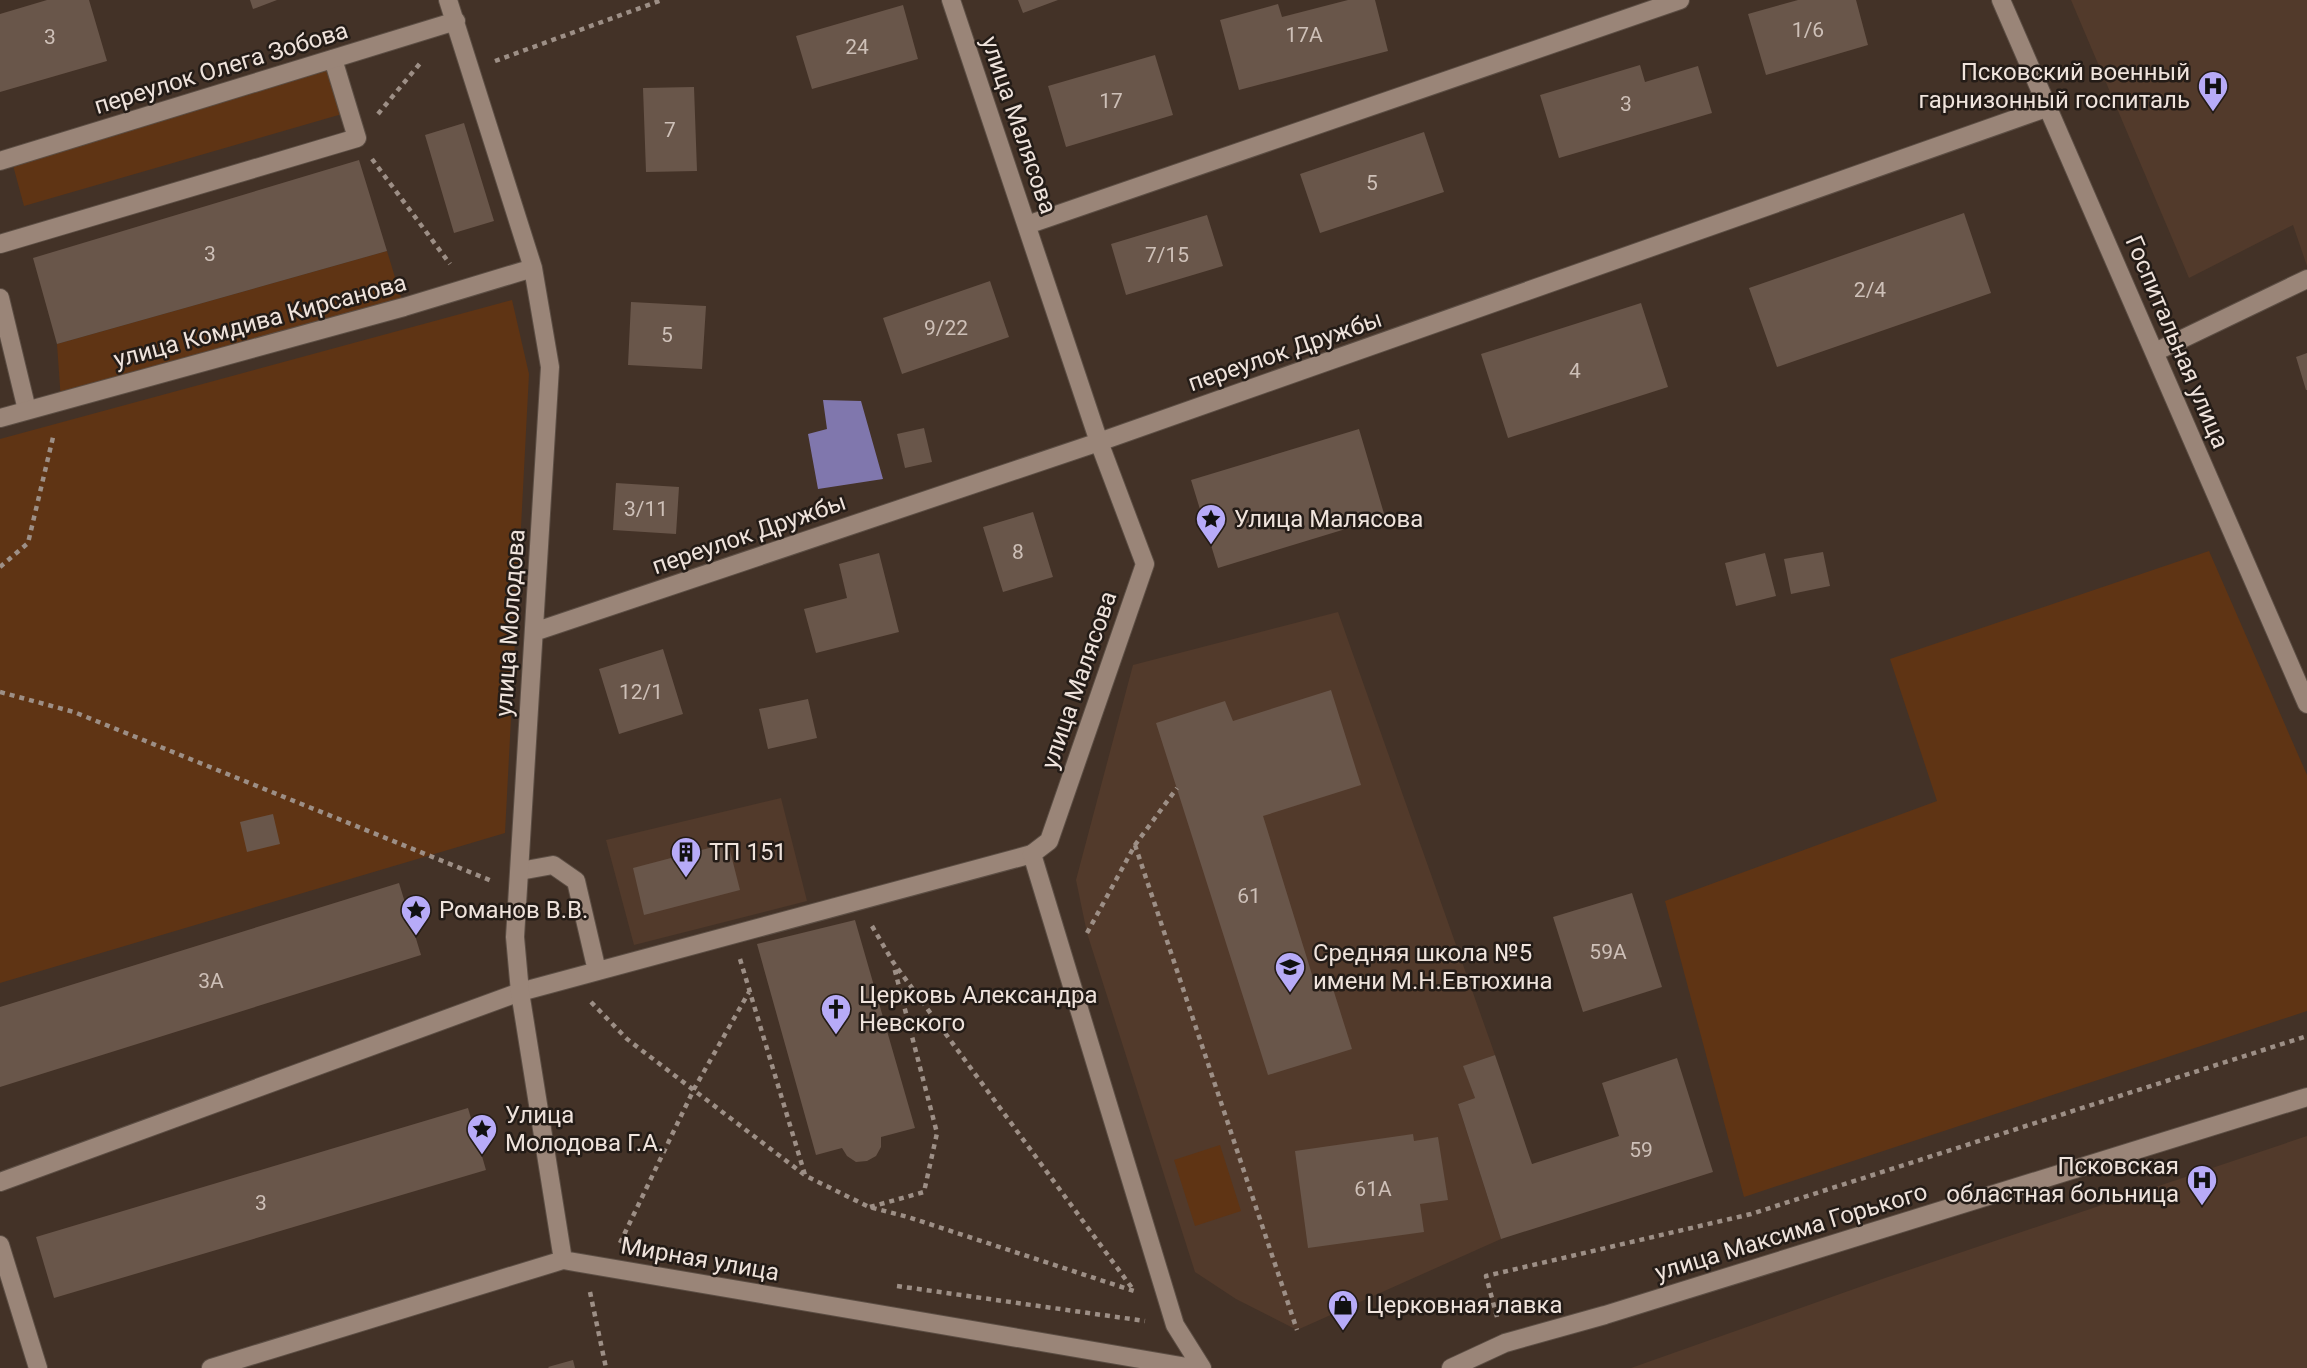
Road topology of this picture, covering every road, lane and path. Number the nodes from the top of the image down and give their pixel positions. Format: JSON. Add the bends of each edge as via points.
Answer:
{"nodes":[{"id":1,"x":448,"y":0,"type":"edge"},
{"id":2,"x":662,"y":0,"type":"edge"},
{"id":3,"x":951,"y":0,"type":"edge"},
{"id":4,"x":1680,"y":0,"type":"edge"},
{"id":5,"x":2001,"y":0,"type":"edge"},
{"id":6,"x":456,"y":21,"type":"junction"},
{"id":7,"x":333,"y":59,"type":"junction"},
{"id":8,"x":471,"y":70,"type":"junction"},
{"id":9,"x":2049,"y":107,"type":"junction"},
{"id":10,"x":357,"y":138,"type":"junction"},
{"id":11,"x":0,"y":161,"type":"edge"},
{"id":12,"x":1027,"y":225,"type":"junction"},
{"id":13,"x":0,"y":244,"type":"edge"},
{"id":14,"x":533,"y":268,"type":"junction"},
{"id":15,"x":2307,"y":279,"type":"edge"},
{"id":16,"x":467,"y":288,"type":"junction"},
{"id":17,"x":0,"y":298,"type":"edge"},
{"id":18,"x":2155,"y":352,"type":"junction"},
{"id":19,"x":61,"y":401,"type":"junction"},
{"id":20,"x":27,"y":410,"type":"junction"},
{"id":21,"x":0,"y":418,"type":"edge"},
{"id":22,"x":1099,"y":442,"type":"junction"},
{"id":23,"x":0,"y":567,"type":"edge"},
{"id":24,"x":534,"y":632,"type":"junction"},
{"id":25,"x":0,"y":692,"type":"edge"},
{"id":26,"x":2307,"y":704,"type":"edge"},
{"id":27,"x":1177,"y":789,"type":"dead end"},
{"id":28,"x":1135,"y":845,"type":"junction"},
{"id":29,"x":1032,"y":854,"type":"junction"},
{"id":30,"x":520,"y":872,"type":"junction"},
{"id":31,"x":518,"y":892,"type":"junction"},
{"id":32,"x":858,"y":901,"type":"junction"},
{"id":33,"x":1087,"y":933,"type":"dead end"},
{"id":34,"x":732,"y":934,"type":"junction"},
{"id":35,"x":893,"y":962,"type":"junction"},
{"id":36,"x":597,"y":971,"type":"junction"},
{"id":37,"x":567,"y":979,"type":"junction"},
{"id":38,"x":520,"y":992,"type":"junction"},
{"id":39,"x":749,"y":992,"type":"junction"},
{"id":40,"x":2307,"y":1036,"type":"edge"},
{"id":41,"x":694,"y":1089,"type":"junction"},
{"id":42,"x":2307,"y":1097,"type":"edge"},
{"id":43,"x":806,"y":1176,"type":"junction"},
{"id":44,"x":0,"y":1182,"type":"edge"},
{"id":45,"x":869,"y":1207,"type":"junction"},
{"id":46,"x":0,"y":1245,"type":"edge"},
{"id":47,"x":618,"y":1246,"type":"dead end"},
{"id":48,"x":563,"y":1260,"type":"junction"},
{"id":49,"x":583,"y":1264,"type":"junction"},
{"id":50,"x":1134,"y":1291,"type":"junction"},
{"id":51,"x":1168,"y":1302,"type":"junction"},
{"id":52,"x":1297,"y":1330,"type":"dead end"},
{"id":53,"x":1504,"y":1343,"type":"junction"},
{"id":54,"x":38,"y":1368,"type":"edge"},
{"id":55,"x":211,"y":1368,"type":"edge"},
{"id":56,"x":606,"y":1368,"type":"edge"},
{"id":57,"x":1193,"y":1368,"type":"edge"},
{"id":58,"x":1202,"y":1368,"type":"edge"},
{"id":59,"x":1451,"y":1368,"type":"edge"}],
"edges":[{"from":1,"to":6,"type":"street","name":"улица Молодова"},
{"from":2,"to":8,"type":"path"},
{"from":3,"to":12,"type":"street","name":"улица Малясова"},
{"from":4,"to":12,"type":"street"},
{"from":5,"to":9,"type":"street","name":"Госпитальная улица"},
{"from":6,"to":7,"type":"street","name":"переулок Олега Зобова"},
{"from":6,"to":8,"type":"street","name":"улица Молодова"},
{"from":6,"to":10,"type":"path"},
{"from":7,"to":10,"type":"street"},
{"from":7,"to":11,"type":"street","name":"переулок Олега Зобова"},
{"from":8,"to":14,"type":"street","name":"улица Молодова"},
{"from":9,"to":18,"type":"street","name":"Госпитальная улица"},
{"from":9,"to":22,"type":"street","name":"переулок Дружбы"},
{"from":10,"to":13,"type":"street"},
{"from":10,"to":16,"type":"path"},
{"from":12,"to":22,"type":"street","name":"улица Малясова"},
{"from":14,"to":16,"type":"street","name":"улица Комдива Кирсанова"},
{"from":14,"to":24,"type":"street","name":"улица Молодова","via":[[550,367]]},
{"from":15,"to":18,"type":"street"},
{"from":16,"to":19,"type":"street","name":"улица Комдива Кирсанова"},
{"from":17,"to":20,"type":"street"},
{"from":18,"to":26,"type":"street","name":"Госпитальная улица"},
{"from":19,"to":20,"type":"street","name":"улица Комдива Кирсанова"},
{"from":19,"to":23,"type":"path","via":[[28,543]]},
{"from":20,"to":21,"type":"street","name":"улица Комдива Кирсанова"},
{"from":22,"to":24,"type":"street","name":"переулок Дружбы"},
{"from":22,"to":29,"type":"street","name":"улица Малясова","via":[[1145,564],[1049,841]]},
{"from":24,"to":30,"type":"street","name":"улица Молодова"},
{"from":25,"to":31,"type":"path","via":[[74,712]]},
{"from":27,"to":28,"type":"path"},
{"from":28,"to":33,"type":"path"},
{"from":28,"to":52,"type":"path"},
{"from":29,"to":32,"type":"street"},
{"from":29,"to":51,"type":"street"},
{"from":30,"to":31,"type":"street","name":"улица Молодова"},
{"from":30,"to":36,"type":"street","via":[[552,865],[576,881]]},
{"from":31,"to":38,"type":"street","name":"улица Молодова","via":[[515,937]]},
{"from":32,"to":34,"type":"street"},
{"from":32,"to":35,"type":"path"},
{"from":34,"to":36,"type":"street"},
{"from":34,"to":39,"type":"path"},
{"from":35,"to":45,"type":"path","via":[[937,1133],[924,1192]]},
{"from":35,"to":50,"type":"path"},
{"from":36,"to":37,"type":"street"},
{"from":37,"to":38,"type":"street"},
{"from":37,"to":41,"type":"path","via":[[627,1039]]},
{"from":38,"to":44,"type":"street"},
{"from":38,"to":48,"type":"street","name":"улица Молодова"},
{"from":39,"to":41,"type":"path"},
{"from":39,"to":43,"type":"path"},
{"from":40,"to":53,"type":"path","via":[[1751,1214],[1486,1276]]},
{"from":41,"to":43,"type":"path"},
{"from":41,"to":47,"type":"path"},
{"from":42,"to":53,"type":"street","name":"улица Максима Горького"},
{"from":43,"to":45,"type":"path"},
{"from":45,"to":50,"type":"path"},
{"from":46,"to":54,"type":"street"},
{"from":48,"to":49,"type":"street","name":"Мирная улица"},
{"from":48,"to":55,"type":"street","name":"Мирная улица"},
{"from":49,"to":56,"type":"path"},
{"from":49,"to":57,"type":"street","name":"Мирная улица"},
{"from":50,"to":51,"type":"path"},
{"from":51,"to":58,"type":"street","via":[[1175,1325]]},
{"from":53,"to":59,"type":"street","name":"улица Максима Горького"}]}
